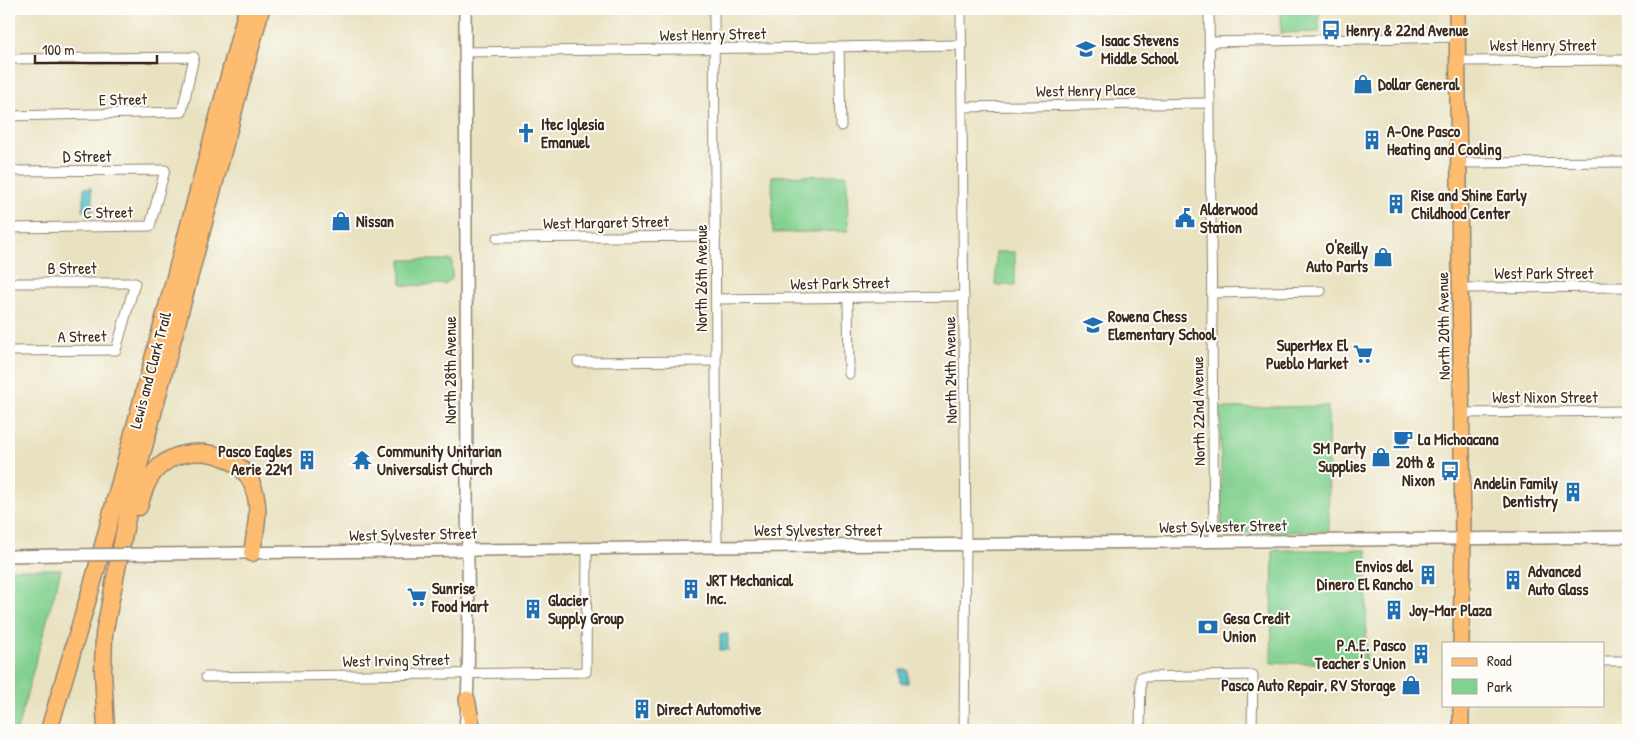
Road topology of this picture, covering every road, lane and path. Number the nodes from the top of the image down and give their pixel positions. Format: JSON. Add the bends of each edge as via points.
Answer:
{"nodes":[{"id":1,"x":247,"y":9,"type":"edge"},
{"id":2,"x":261,"y":9,"type":"edge"},
{"id":3,"x":465,"y":9,"type":"edge"},
{"id":4,"x":714,"y":9,"type":"edge"},
{"id":5,"x":961,"y":9,"type":"edge"},
{"id":6,"x":1209,"y":9,"type":"edge"},
{"id":7,"x":1457,"y":9,"type":"edge"},
{"id":8,"x":1457,"y":37,"type":"junction"},
{"id":9,"x":1210,"y":42,"type":"junction"},
{"id":10,"x":962,"y":45,"type":"junction"},
{"id":11,"x":838,"y":47,"type":"junction"},
{"id":12,"x":714,"y":49,"type":"junction"},
{"id":13,"x":465,"y":52,"type":"junction"},
{"id":14,"x":9,"y":59,"type":"edge"},
{"id":15,"x":1628,"y":60,"type":"edge"},
{"id":16,"x":1458,"y":61,"type":"junction"},
{"id":17,"x":1210,"y":104,"type":"junction"},
{"id":18,"x":962,"y":107,"type":"junction"},
{"id":19,"x":9,"y":116,"type":"edge"},
{"id":20,"x":841,"y":126,"type":"dead end"},
{"id":21,"x":1628,"y":162,"type":"edge"},
{"id":22,"x":1459,"y":163,"type":"junction"},
{"id":23,"x":165,"y":170,"type":"joint"},
{"id":24,"x":9,"y":171,"type":"edge"},
{"id":25,"x":9,"y":228,"type":"edge"},
{"id":26,"x":716,"y":236,"type":"junction"},
{"id":27,"x":498,"y":238,"type":"dead end"},
{"id":28,"x":135,"y":283,"type":"joint"},
{"id":29,"x":9,"y":284,"type":"edge"},
{"id":30,"x":1628,"y":287,"type":"edge"},
{"id":31,"x":1460,"y":288,"type":"junction"},
{"id":32,"x":1321,"y":291,"type":"dead end"},
{"id":33,"x":1212,"y":293,"type":"junction"},
{"id":34,"x":964,"y":296,"type":"junction"},
{"id":35,"x":848,"y":298,"type":"junction"},
{"id":36,"x":716,"y":299,"type":"junction"},
{"id":37,"x":9,"y":351,"type":"edge"},
{"id":38,"x":716,"y":361,"type":"junction"},
{"id":39,"x":578,"y":362,"type":"dead end"},
{"id":40,"x":849,"y":374,"type":"dead end"},
{"id":41,"x":1628,"y":411,"type":"edge"},
{"id":42,"x":1461,"y":413,"type":"junction"},
{"id":43,"x":1628,"y":537,"type":"edge"},
{"id":44,"x":1463,"y":539,"type":"junction"},
{"id":45,"x":1214,"y":542,"type":"junction"},
{"id":46,"x":966,"y":545,"type":"junction"},
{"id":47,"x":718,"y":547,"type":"junction"},
{"id":48,"x":587,"y":549,"type":"junction"},
{"id":49,"x":468,"y":550,"type":"junction"},
{"id":50,"x":252,"y":553,"type":"junction"},
{"id":51,"x":9,"y":556,"type":"edge"},
{"id":52,"x":1462,"y":642,"type":"edge"},
{"id":53,"x":1604,"y":661,"type":"edge"},
{"id":54,"x":1628,"y":661,"type":"edge"},
{"id":55,"x":103,"y":670,"type":"junction"},
{"id":56,"x":468,"y":674,"type":"junction"},
{"id":57,"x":206,"y":677,"type":"dead end"},
{"id":58,"x":467,"y":699,"type":"junction"},
{"id":59,"x":1461,"y":706,"type":"edge"},
{"id":60,"x":49,"y":730,"type":"edge"},
{"id":61,"x":106,"y":730,"type":"edge"},
{"id":62,"x":465,"y":730,"type":"edge"},
{"id":63,"x":473,"y":730,"type":"edge"},
{"id":64,"x":964,"y":730,"type":"edge"},
{"id":65,"x":1140,"y":730,"type":"edge"},
{"id":66,"x":1252,"y":730,"type":"edge"},
{"id":67,"x":1460,"y":730,"type":"edge"}],
"edges":[{"from":1,"to":60,"type":"highway","name":"Lewis and Clark Trail","via":[[95,575]]},
{"from":2,"to":55,"type":"highway","name":"Lewis and Clark Trail","via":[[133,488],[104,634]]},
{"from":3,"to":13,"type":"street","name":"North 28th Avenue"},
{"from":4,"to":12,"type":"street","name":"North 26th Avenue"},
{"from":5,"to":10,"type":"street","name":"North 24th Avenue"},
{"from":6,"to":9,"type":"street","name":"North 22nd Avenue"},
{"from":7,"to":8,"type":"main road","name":"North 20th Avenue"},
{"from":8,"to":9,"type":"street"},
{"from":8,"to":16,"type":"main road","name":"North 20th Avenue"},
{"from":9,"to":17,"type":"street","name":"North 22nd Avenue"},
{"from":10,"to":11,"type":"street","name":"West Henry Street"},
{"from":10,"to":18,"type":"street","name":"North 24th Avenue"},
{"from":11,"to":12,"type":"street","name":"West Henry Street"},
{"from":11,"to":20,"type":"street"},
{"from":12,"to":13,"type":"street","name":"West Henry Street"},
{"from":12,"to":26,"type":"street","name":"North 26th Avenue"},
{"from":13,"to":49,"type":"street","name":"North 28th Avenue"},
{"from":14,"to":19,"type":"street","name":"E Street","via":[[194,57],[182,112]]},
{"from":15,"to":16,"type":"street","name":"West Henry Street"},
{"from":16,"to":22,"type":"main road","name":"North 20th Avenue"},
{"from":17,"to":18,"type":"street","name":"West Henry Place"},
{"from":17,"to":33,"type":"street","name":"North 22nd Avenue"},
{"from":18,"to":34,"type":"street","name":"North 24th Avenue"},
{"from":21,"to":22,"type":"street"},
{"from":22,"to":31,"type":"main road","name":"North 20th Avenue"},
{"from":23,"to":24,"type":"street","name":"D Street"},
{"from":23,"to":25,"type":"street","name":"C Street","via":[[150,226]]},
{"from":26,"to":27,"type":"street","name":"West Margaret Street"},
{"from":26,"to":36,"type":"street","name":"North 26th Avenue"},
{"from":28,"to":29,"type":"street","name":"B Street"},
{"from":28,"to":37,"type":"street","name":"A Street","via":[[116,350]]},
{"from":30,"to":31,"type":"street","name":"West Park Street"},
{"from":31,"to":42,"type":"main road","name":"North 20th Avenue"},
{"from":32,"to":33,"type":"street"},
{"from":33,"to":45,"type":"street","name":"North 22nd Avenue"},
{"from":34,"to":35,"type":"street","name":"West Park Street"},
{"from":34,"to":46,"type":"street","name":"North 24th Avenue"},
{"from":35,"to":36,"type":"street","name":"West Park Street"},
{"from":35,"to":40,"type":"street"},
{"from":36,"to":38,"type":"street","name":"North 26th Avenue"},
{"from":38,"to":39,"type":"street"},
{"from":38,"to":47,"type":"street","name":"North 26th Avenue"},
{"from":41,"to":42,"type":"street","name":"West Nixon Street"},
{"from":42,"to":44,"type":"main road","name":"North 20th Avenue"},
{"from":43,"to":44,"type":"street","name":"West Sylvester Street"},
{"from":44,"to":45,"type":"street","name":"West Sylvester Street"},
{"from":44,"to":52,"type":"main road","name":"North 20th Avenue"},
{"from":45,"to":46,"type":"street","name":"West Sylvester Street"},
{"from":46,"to":47,"type":"street","name":"West Sylvester Street"},
{"from":46,"to":64,"type":"street","name":"North 24th Avenue"},
{"from":47,"to":48,"type":"street","name":"West Sylvester Street"},
{"from":48,"to":49,"type":"street","name":"West Sylvester Street"},
{"from":48,"to":56,"type":"street","name":"West Irving Street","via":[[586,672]]},
{"from":49,"to":50,"type":"street","name":"West Sylvester Street"},
{"from":49,"to":56,"type":"street","name":"North 28th Avenue"},
{"from":50,"to":51,"type":"street","name":"West Sylvester Street","bridge":true},
{"from":50,"to":55,"type":"highway","via":[[256,498],[254,487],[239,467],[221,456],[201,452],[177,456],[158,467],[149,478],[140,505],[111,650]]},
{"from":53,"to":54,"type":"street"},
{"from":55,"to":61,"type":"highway","name":"Lewis and Clark Trail"},
{"from":56,"to":57,"type":"street","name":"West Irving Street"},
{"from":56,"to":58,"type":"street","name":"North 28th Avenue"},
{"from":58,"to":62,"type":"street","name":"North 28th Avenue"},
{"from":58,"to":63,"type":"main road"},
{"from":59,"to":67,"type":"main road"},
{"from":65,"to":66,"type":"street","via":[[1141,677],[1253,675]]}]}
